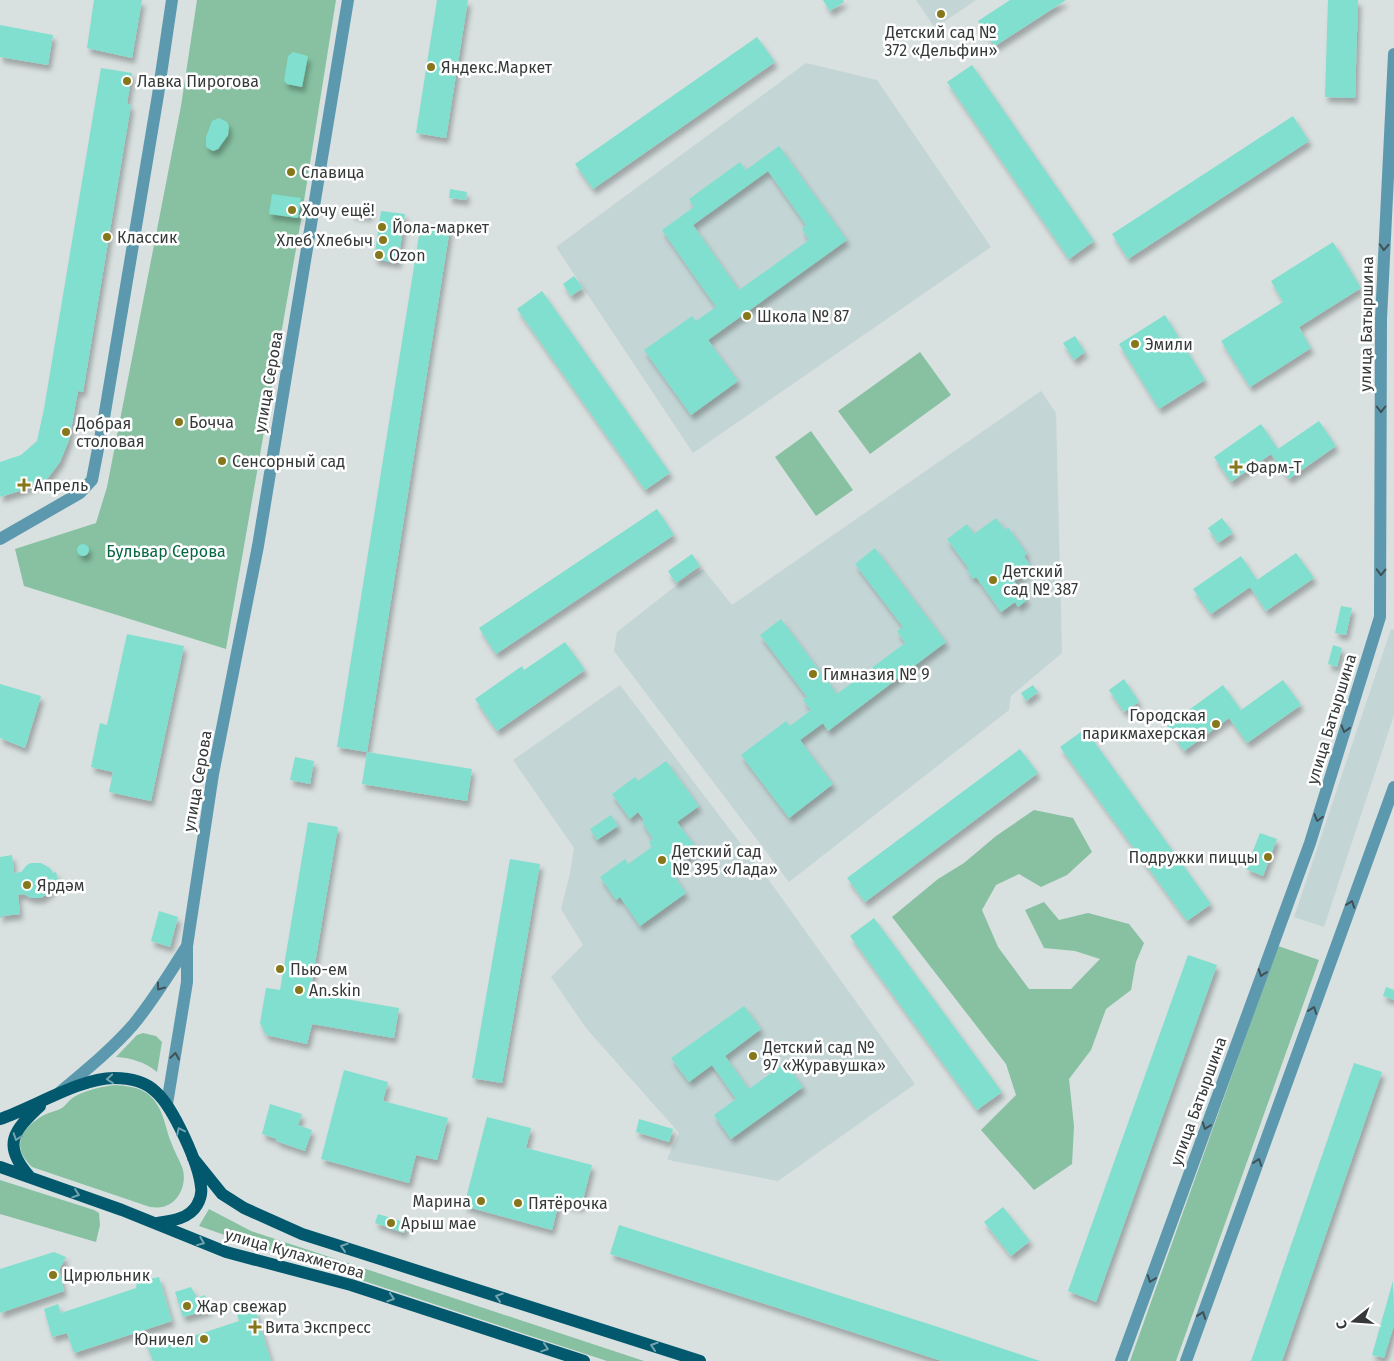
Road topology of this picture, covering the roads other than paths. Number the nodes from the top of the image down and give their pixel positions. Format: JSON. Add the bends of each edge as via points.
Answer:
{"nodes":[{"id":1,"x":172,"y":0,"type":"edge"},
{"id":2,"x":348,"y":0,"type":"edge"},
{"id":3,"x":1394,"y":54,"type":"edge"},
{"id":4,"x":1392,"y":146,"type":"edge"},
{"id":5,"x":0,"y":540,"type":"edge"},
{"id":6,"x":1394,"y":787,"type":"edge"},
{"id":7,"x":187,"y":946,"type":"junction"},
{"id":8,"x":58,"y":1093,"type":"junction"},
{"id":9,"x":46,"y":1100,"type":"junction"},
{"id":10,"x":167,"y":1104,"type":"junction"},
{"id":11,"x":0,"y":1119,"type":"edge"},
{"id":12,"x":193,"y":1158,"type":"junction"},
{"id":13,"x":0,"y":1167,"type":"edge"},
{"id":14,"x":30,"y":1178,"type":"junction"},
{"id":15,"x":156,"y":1223,"type":"junction"},
{"id":16,"x":584,"y":1361,"type":"edge"},
{"id":17,"x":700,"y":1361,"type":"edge"},
{"id":18,"x":1121,"y":1361,"type":"edge"},
{"id":19,"x":1186,"y":1361,"type":"edge"}],
"edges":[{"from":1,"to":5,"type":"street","via":[[92,480],[80,493]]},
{"from":2,"to":7,"type":"street","name":"улица Серова","via":[[258,546],[213,774]]},
{"from":3,"to":4,"type":"street","name":"улица Батыршина"},
{"from":4,"to":18,"type":"street","name":"улица Батыршина","one_way":true,"via":[[1381,319],[1380,617],[1310,843]]},
{"from":19,"to":6,"type":"street","one_way":true},
{"from":7,"to":8,"type":"street","name":"улица Серова","one_way":true,"via":[[133,1025],[96,1062]]},
{"from":10,"to":7,"type":"street","name":"улица Серова","one_way":true,"via":[[187,982]]},
{"from":8,"to":9,"type":"main road"},
{"from":10,"to":8,"type":"main road","one_way":true,"via":[[155,1090],[139,1081],[113,1078]]},
{"from":9,"to":11,"type":"main road"},
{"from":9,"to":14,"type":"main road","one_way":true,"via":[[24,1121],[16,1134],[13,1148],[17,1163]]},
{"from":12,"to":10,"type":"main road","one_way":true},
{"from":12,"to":15,"type":"main road","via":[[201,1189],[196,1206],[177,1220]]},
{"from":17,"to":12,"type":"main road","name":"улица Кулахметова","one_way":true,"via":[[302,1234],[244,1208],[222,1194]]},
{"from":13,"to":14,"type":"main road","name":"улица Кулахметова"},
{"from":14,"to":15,"type":"main road","name":"улица Кулахметова","one_way":true},
{"from":15,"to":16,"type":"main road","name":"улица Кулахметова","one_way":true,"via":[[226,1252],[351,1285]]}]}
